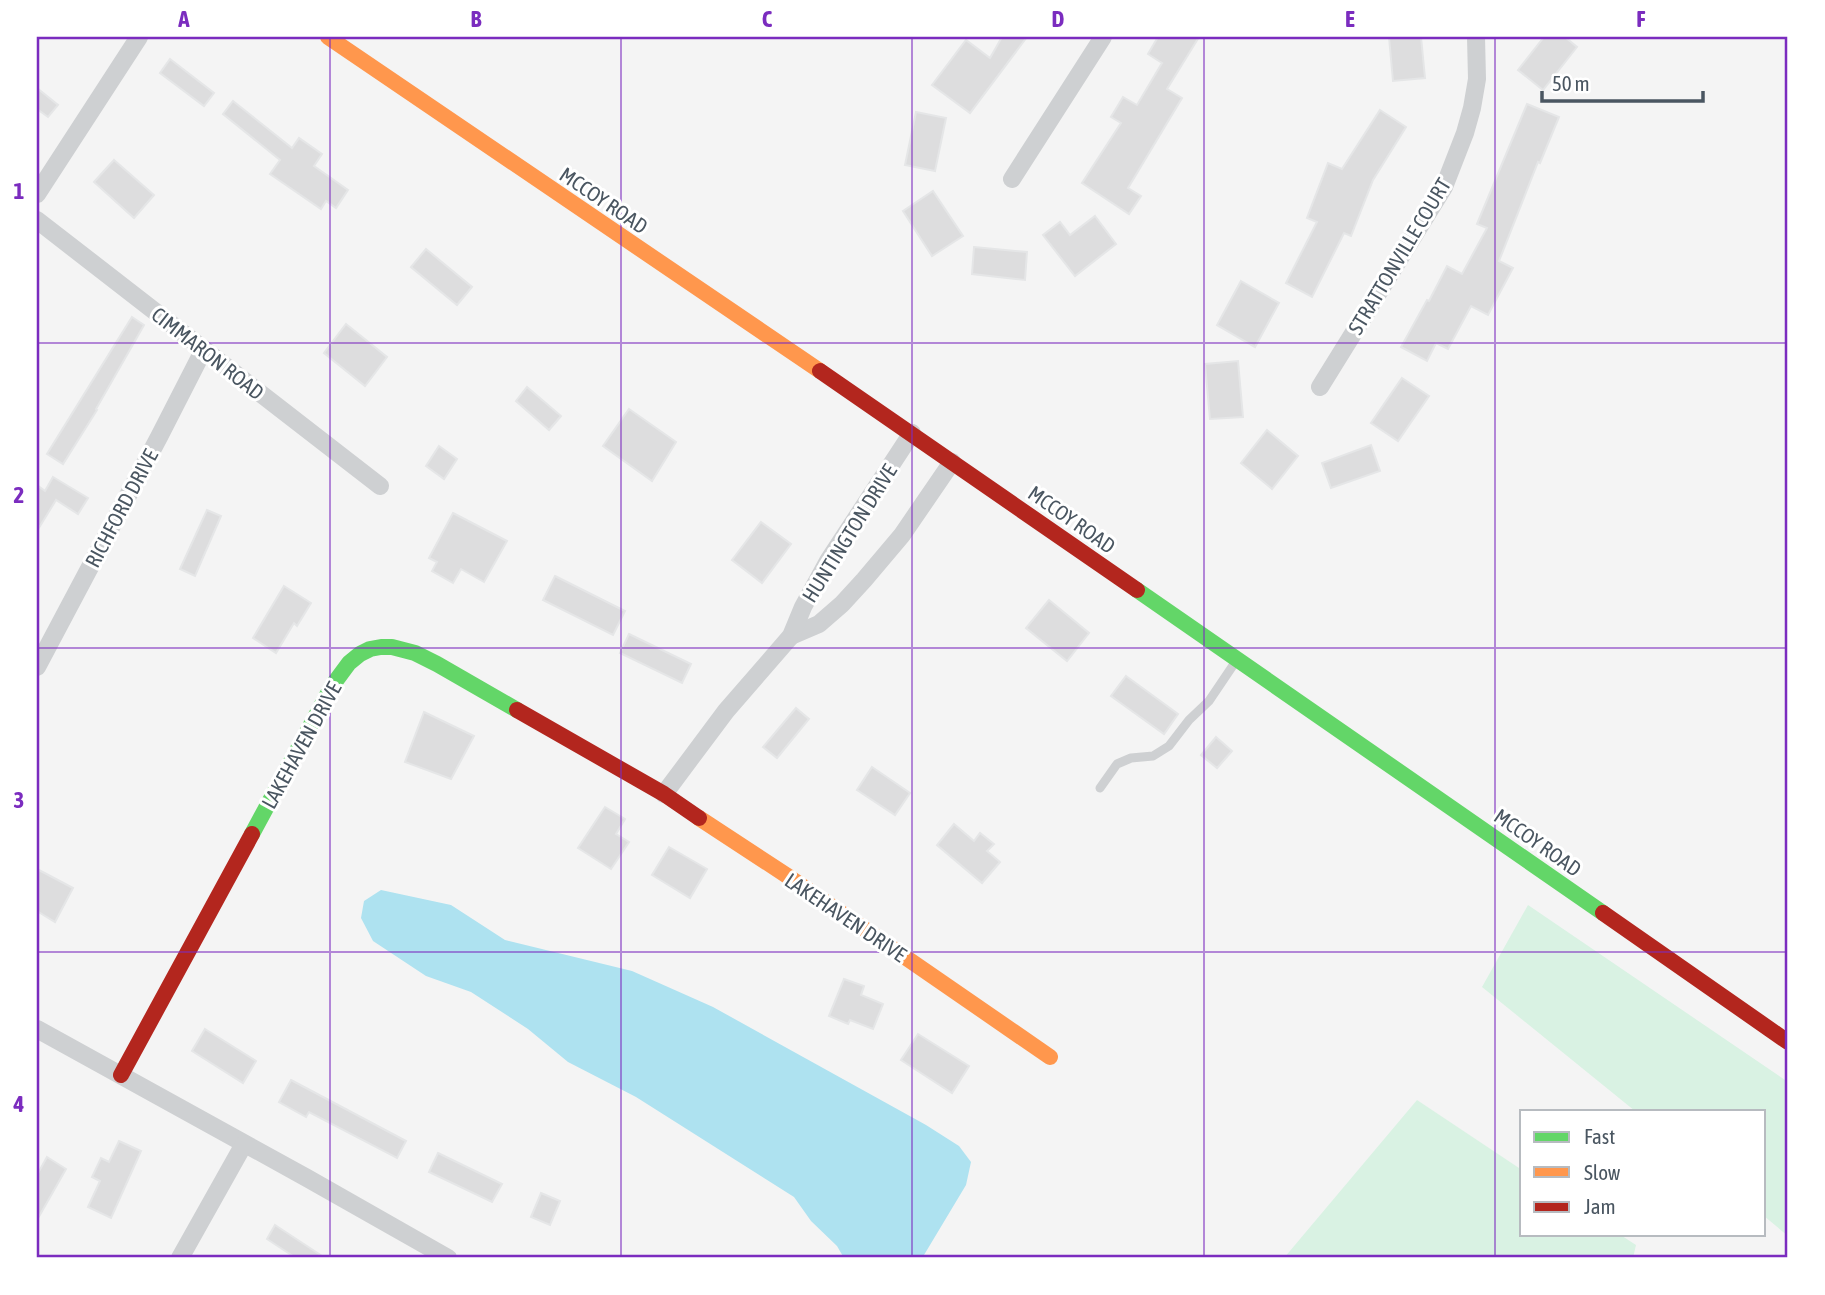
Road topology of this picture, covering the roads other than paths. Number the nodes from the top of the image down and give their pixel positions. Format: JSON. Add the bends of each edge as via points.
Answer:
{"nodes":[{"id":1,"x":139,"y":37,"type":"edge"},
{"id":2,"x":328,"y":37,"type":"edge"},
{"id":3,"x":1104,"y":37,"type":"edge"},
{"id":4,"x":1476,"y":37,"type":"edge"},
{"id":5,"x":1012,"y":179,"type":"dead end"},
{"id":6,"x":37,"y":194,"type":"edge"},
{"id":7,"x":37,"y":220,"type":"edge"},
{"id":8,"x":204,"y":349,"type":"junction"},
{"id":9,"x":1320,"y":387,"type":"dead end"},
{"id":10,"x":912,"y":433,"type":"junction"},
{"id":11,"x":952,"y":462,"type":"junction"},
{"id":12,"x":380,"y":486,"type":"dead end"},
{"id":13,"x":792,"y":636,"type":"junction"},
{"id":14,"x":1237,"y":659,"type":"junction"},
{"id":15,"x":37,"y":667,"type":"edge"},
{"id":16,"x":1100,"y":788,"type":"dead end"},
{"id":17,"x":664,"y":794,"type":"junction"},
{"id":18,"x":37,"y":1029,"type":"edge"},
{"id":19,"x":1788,"y":1042,"type":"edge"},
{"id":20,"x":1050,"y":1057,"type":"dead end"},
{"id":21,"x":121,"y":1075,"type":"junction"},
{"id":22,"x":244,"y":1144,"type":"junction"},
{"id":23,"x":180,"y":1258,"type":"edge"},
{"id":24,"x":448,"y":1258,"type":"edge"}],
"edges":[{"from":1,"to":6,"type":"street"},
{"from":2,"to":10,"type":"main road","name":"MCCOY ROAD"},
{"from":3,"to":5,"type":"street"},
{"from":4,"to":9,"type":"street","name":"STRATTONVILLE COURT","via":[[1472,107],[1444,187]]},
{"from":7,"to":8,"type":"street","name":"CIMMARON ROAD"},
{"from":8,"to":12,"type":"street","name":"CIMMARON ROAD"},
{"from":8,"to":15,"type":"street","name":"RICHFORD DRIVE"},
{"from":10,"to":11,"type":"main road","name":"MCCOY ROAD"},
{"from":10,"to":13,"type":"street","name":"HUNTINGTON DRIVE","via":[[828,561]]},
{"from":11,"to":13,"type":"street","name":"HUNTINGTON DRIVE","via":[[902,535],[842,604],[819,624]]},
{"from":11,"to":14,"type":"main road","name":"MCCOY ROAD"},
{"from":13,"to":17,"type":"street","name":"HUNTINGTON DRIVE","via":[[726,711]]},
{"from":14,"to":16,"type":"lane","via":[[1209,701],[1169,746],[1153,756],[1117,764]]},
{"from":14,"to":19,"type":"main road","name":"MCCOY ROAD"},
{"from":17,"to":20,"type":"main road","name":"LAKEHAVEN DRIVE"},
{"from":17,"to":21,"type":"main road","name":"LAKEHAVEN DRIVE","via":[[412,652],[393,646],[362,652],[332,686]]},
{"from":18,"to":21,"type":"street"},
{"from":21,"to":22,"type":"street"},
{"from":22,"to":23,"type":"street"},
{"from":22,"to":24,"type":"street"}]}
